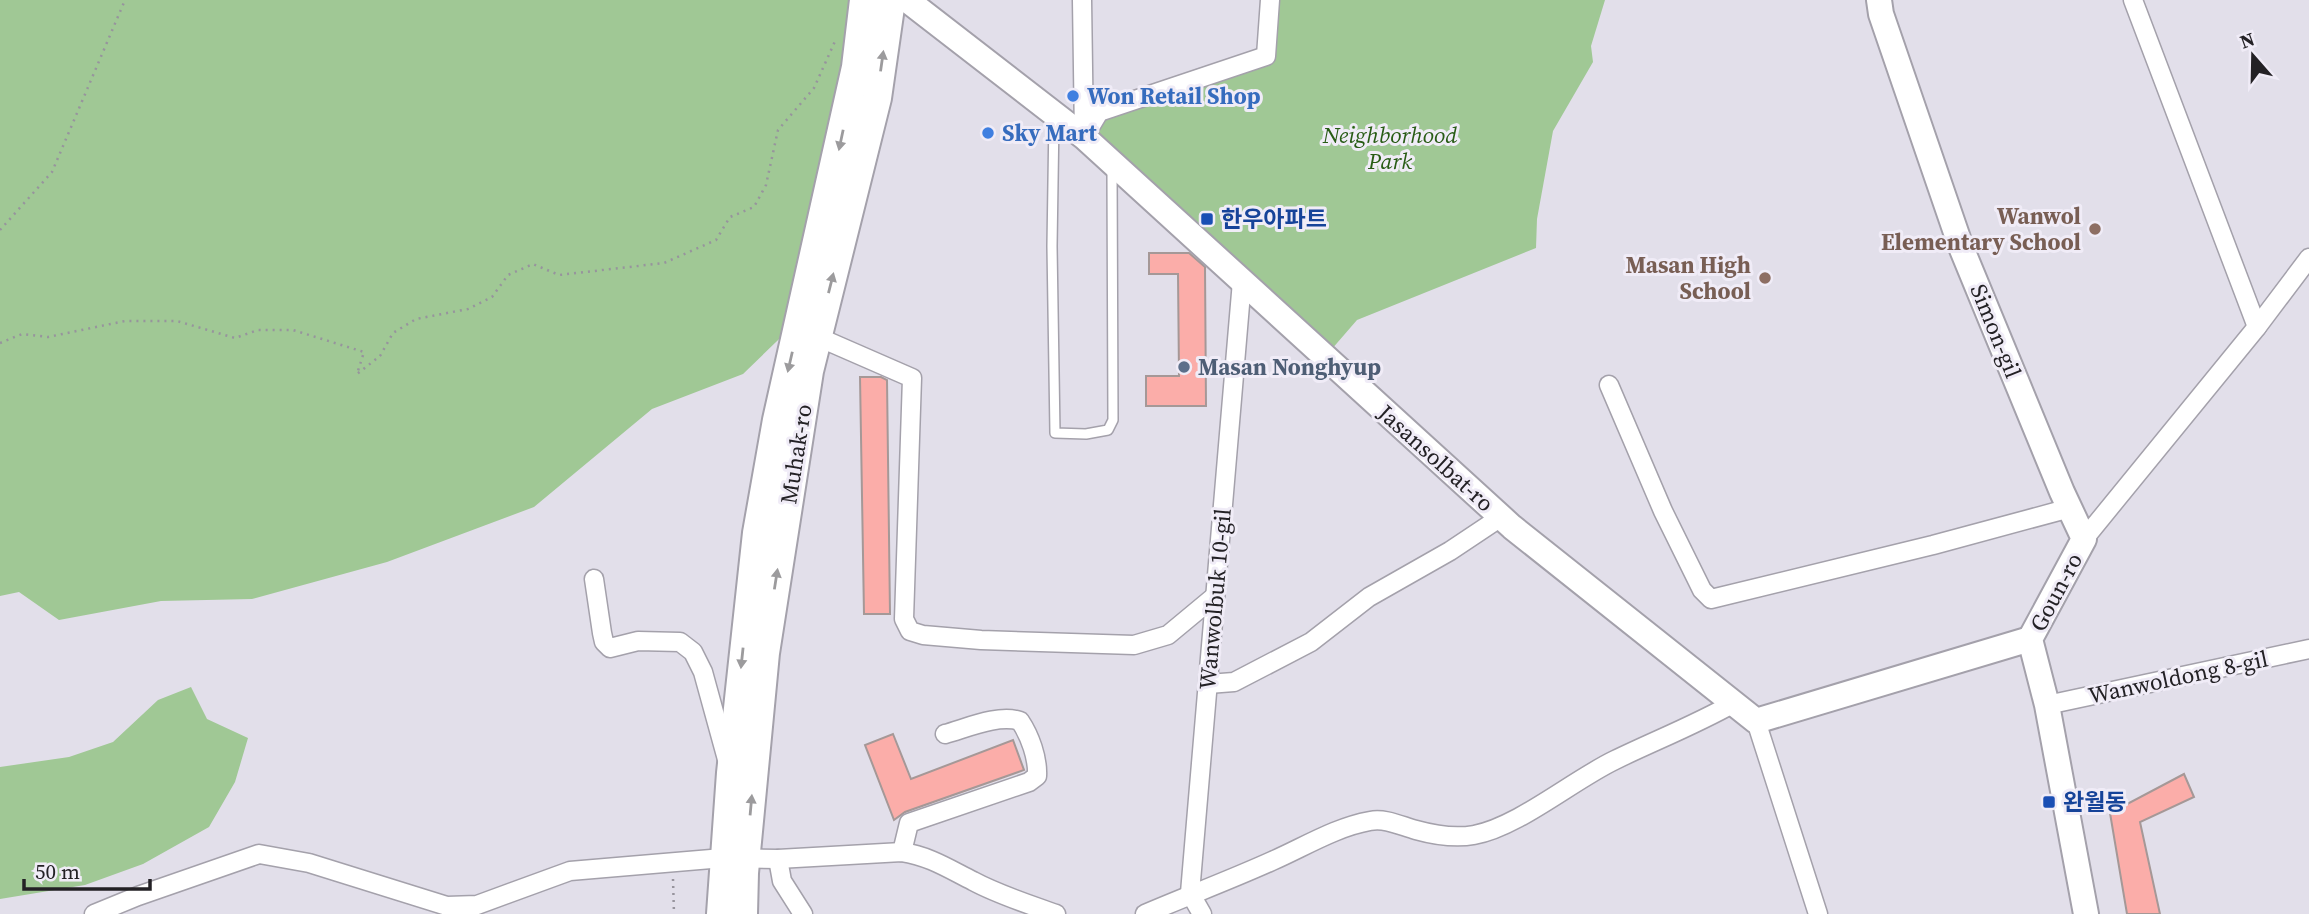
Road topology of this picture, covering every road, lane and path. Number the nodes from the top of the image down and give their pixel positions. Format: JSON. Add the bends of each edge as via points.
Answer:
{"nodes":[{"id":1,"x":125,"y":0,"type":"edge"},
{"id":2,"x":864,"y":0,"type":"edge"},
{"id":3,"x":891,"y":0,"type":"edge"},
{"id":4,"x":907,"y":0,"type":"edge"},
{"id":5,"x":1082,"y":0,"type":"edge"},
{"id":6,"x":1270,"y":0,"type":"edge"},
{"id":7,"x":2133,"y":0,"type":"edge"},
{"id":8,"x":1879,"y":3,"type":"edge"},
{"id":9,"x":840,"y":30,"type":"dead end"},
{"id":10,"x":1054,"y":114,"type":"junction"},
{"id":11,"x":1084,"y":137,"type":"junction"},
{"id":12,"x":1112,"y":161,"type":"junction"},
{"id":13,"x":0,"y":230,"type":"edge"},
{"id":14,"x":2309,"y":258,"type":"edge"},
{"id":15,"x":1242,"y":281,"type":"junction"},
{"id":16,"x":2257,"y":327,"type":"junction"},
{"id":17,"x":818,"y":337,"type":"junction"},
{"id":18,"x":0,"y":342,"type":"edge"},
{"id":19,"x":1609,"y":386,"type":"dead end"},
{"id":20,"x":2070,"y":508,"type":"junction"},
{"id":21,"x":1501,"y":517,"type":"junction"},
{"id":22,"x":2084,"y":539,"type":"junction"},
{"id":23,"x":594,"y":579,"type":"dead end"},
{"id":24,"x":1215,"y":596,"type":"junction"},
{"id":25,"x":2031,"y":639,"type":"junction"},
{"id":26,"x":2309,"y":649,"type":"edge"},
{"id":27,"x":1208,"y":684,"type":"junction"},
{"id":28,"x":1734,"y":704,"type":"junction"},
{"id":29,"x":2047,"y":705,"type":"junction"},
{"id":30,"x":1756,"y":721,"type":"junction"},
{"id":31,"x":945,"y":734,"type":"dead end"},
{"id":32,"x":731,"y":773,"type":"junction"},
{"id":33,"x":902,"y":852,"type":"junction"},
{"id":34,"x":735,"y":859,"type":"junction"},
{"id":35,"x":778,"y":859,"type":"junction"},
{"id":36,"x":673,"y":863,"type":"junction"},
{"id":37,"x":1190,"y":893,"type":"junction"},
{"id":38,"x":94,"y":914,"type":"edge"},
{"id":39,"x":674,"y":914,"type":"edge"},
{"id":40,"x":721,"y":914,"type":"edge"},
{"id":41,"x":743,"y":914,"type":"edge"},
{"id":42,"x":803,"y":914,"type":"edge"},
{"id":43,"x":1055,"y":914,"type":"edge"},
{"id":44,"x":1145,"y":914,"type":"edge"},
{"id":45,"x":1202,"y":914,"type":"edge"},
{"id":46,"x":1818,"y":914,"type":"edge"},
{"id":47,"x":2086,"y":914,"type":"edge"}],
"edges":[{"from":1,"to":13,"type":"path","via":[[52,172]]},
{"from":2,"to":32,"type":"main road","name":"Muhak-ro","one_way":true,"via":[[849,102],[765,482]]},
{"from":17,"to":3,"type":"main road","name":"Muhak-ro","one_way":true,"via":[[877,98]]},
{"from":4,"to":10,"type":"main road","name":"Jasansolbat-ro"},
{"from":5,"to":11,"type":"street"},
{"from":6,"to":11,"type":"street","via":[[1266,57],[1099,112]]},
{"from":7,"to":16,"type":"street"},
{"from":8,"to":20,"type":"main road","name":"Simon-gil","via":[[1961,247]]},
{"from":9,"to":18,"type":"path","via":[[814,88],[778,130],[766,185],[754,207],[730,217],[716,240],[664,263],[559,275],[533,264],[509,275],[492,297],[468,309],[416,319],[393,333],[380,356],[357,374],[364,352],[293,330],[258,330],[234,338],[177,321],[125,321],[48,337],[22,334]]},
{"from":10,"to":11,"type":"main road","name":"Jasansolbat-ro"},
{"from":10,"to":12,"type":"lane","via":[[1055,433],[1108,430],[1114,420]]},
{"from":11,"to":12,"type":"main road","name":"Jasansolbat-ro"},
{"from":12,"to":15,"type":"main road","name":"Jasansolbat-ro"},
{"from":14,"to":16,"type":"street","name":"Goun-ro"},
{"from":15,"to":21,"type":"main road","name":"Jasansolbat-ro"},
{"from":15,"to":24,"type":"street","name":"Wanwolbuk 10-gil"},
{"from":16,"to":22,"type":"street","name":"Goun-ro"},
{"from":17,"to":24,"type":"street","via":[[912,378],[904,619],[910,631],[981,639],[1133,645],[1168,635]]},
{"from":34,"to":17,"type":"main road","name":"Muhak-ro","one_way":true},
{"from":19,"to":20,"type":"street","via":[[1662,511],[1711,599]]},
{"from":20,"to":22,"type":"main road","name":"Simon-gil"},
{"from":21,"to":27,"type":"street","via":[[1369,597],[1311,642],[1234,682]]},
{"from":21,"to":28,"type":"main road","name":"Jasansolbat-ro"},
{"from":22,"to":25,"type":"main road","name":"Goun-ro"},
{"from":23,"to":32,"type":"street","via":[[604,642],[611,648],[638,641],[680,642],[694,652]]},
{"from":24,"to":27,"type":"street","name":"Wanwolbuk 10-gil"},
{"from":25,"to":29,"type":"main road","name":"Goun-ro"},
{"from":25,"to":30,"type":"main road"},
{"from":26,"to":29,"type":"street","name":"Wanwoldong 8-gil"},
{"from":27,"to":37,"type":"street","name":"Wanwolbuk 10-gil"},
{"from":28,"to":30,"type":"main road","name":"Jasansolbat-ro"},
{"from":28,"to":37,"type":"street","via":[[1613,761],[1495,828],[1474,835],[1449,835],[1373,820]]},
{"from":29,"to":47,"type":"main road","name":"Goun-ro"},
{"from":30,"to":46,"type":"street"},
{"from":31,"to":33,"type":"street","via":[[993,721],[1020,721],[1038,767],[1037,776],[909,823]]},
{"from":32,"to":34,"type":"main road","name":"Muhak-ro"},
{"from":33,"to":35,"type":"street"},
{"from":33,"to":43,"type":"street","via":[[937,861],[973,882]]},
{"from":34,"to":35,"type":"street"},
{"from":34,"to":36,"type":"street"},
{"from":34,"to":40,"type":"main road","name":"Muhak-ro"},
{"from":34,"to":41,"type":"main road","name":"Muhak-ro"},
{"from":35,"to":42,"type":"street","via":[[782,881]]},
{"from":36,"to":38,"type":"street","via":[[570,871],[477,905],[447,906],[309,863],[259,854]]},
{"from":36,"to":39,"type":"path"},
{"from":37,"to":44,"type":"street"},
{"from":37,"to":45,"type":"street"}]}
